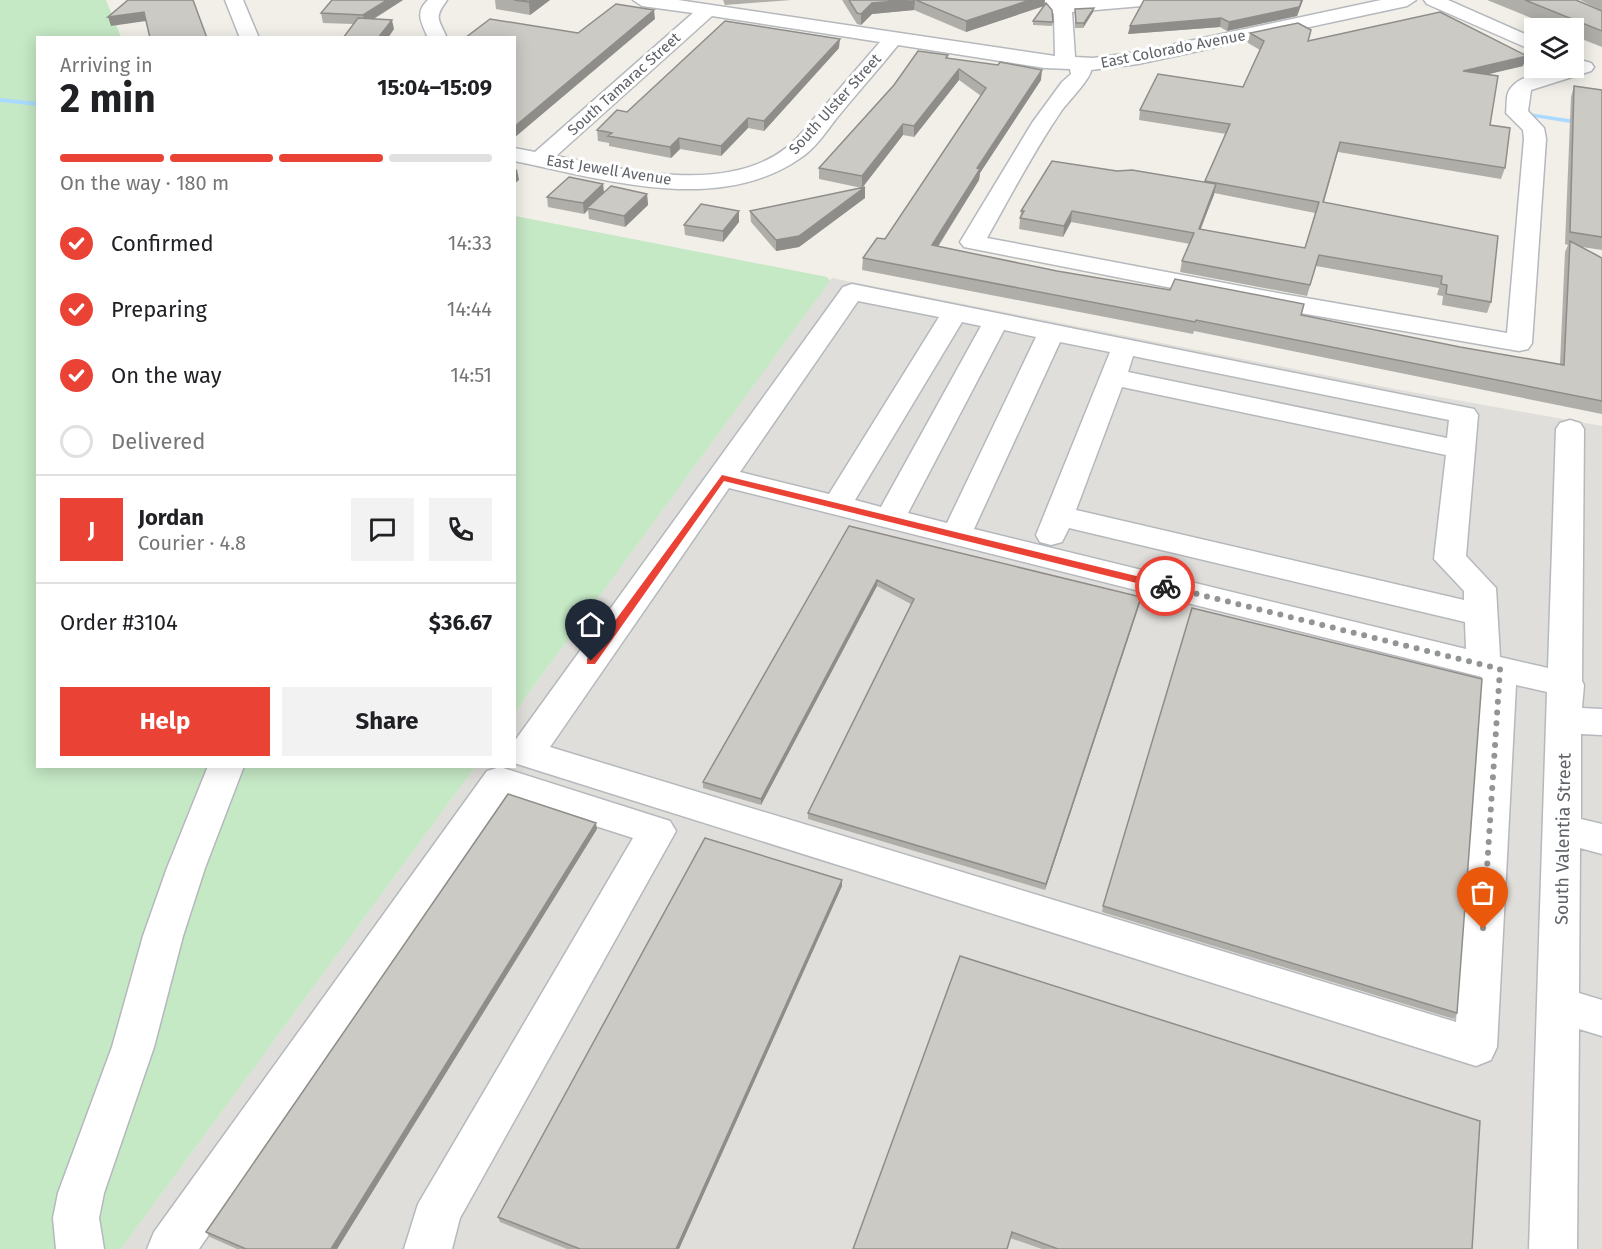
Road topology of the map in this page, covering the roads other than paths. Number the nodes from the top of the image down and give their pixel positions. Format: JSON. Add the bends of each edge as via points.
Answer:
{"nodes":[{"id":1,"x":234,"y":0,"type":"edge"},
{"id":2,"x":438,"y":0,"type":"edge"},
{"id":3,"x":642,"y":0,"type":"edge"},
{"id":4,"x":1142,"y":0,"type":"edge"},
{"id":5,"x":1407,"y":0,"type":"edge"},
{"id":6,"x":1433,"y":0,"type":"edge"},
{"id":7,"x":1055,"y":4,"type":"edge"},
{"id":8,"x":708,"y":10,"type":"junction"},
{"id":9,"x":249,"y":36,"type":"edge"},
{"id":10,"x":437,"y":36,"type":"edge"},
{"id":11,"x":894,"y":38,"type":"junction"},
{"id":12,"x":1524,"y":41,"type":"edge"},
{"id":13,"x":1072,"y":63,"type":"junction"},
{"id":14,"x":1590,"y":68,"type":"edge"},
{"id":15,"x":516,"y":154,"type":"edge"},
{"id":16,"x":540,"y":159,"type":"junction"},
{"id":17,"x":739,"y":176,"type":"junction"},
{"id":18,"x":754,"y":194,"type":"dead end"},
{"id":19,"x":956,"y":313,"type":"junction"},
{"id":20,"x":996,"y":321,"type":"junction"},
{"id":21,"x":1051,"y":332,"type":"junction"},
{"id":22,"x":1124,"y":347,"type":"junction"},
{"id":23,"x":1112,"y":377,"type":"junction"},
{"id":24,"x":1570,"y":429,"type":"dead end"},
{"id":25,"x":1461,"y":449,"type":"junction"},
{"id":26,"x":722,"y":477,"type":"junction"},
{"id":27,"x":837,"y":506,"type":"junction"},
{"id":28,"x":1058,"y":516,"type":"junction"},
{"id":29,"x":890,"y":519,"type":"junction"},
{"id":30,"x":956,"y":535,"type":"junction"},
{"id":31,"x":1042,"y":556,"type":"junction"},
{"id":32,"x":1481,"y":615,"type":"junction"},
{"id":33,"x":1491,"y":667,"type":"junction"},
{"id":34,"x":1578,"y":709,"type":"edge"},
{"id":35,"x":225,"y":768,"type":"edge"},
{"id":36,"x":1564,"y":829,"type":"junction"},
{"id":37,"x":1602,"y":840,"type":"edge"},
{"id":38,"x":1559,"y":1005,"type":"junction"},
{"id":39,"x":1602,"y":1018,"type":"edge"},
{"id":40,"x":80,"y":1249,"type":"edge"},
{"id":41,"x":171,"y":1249,"type":"edge"},
{"id":42,"x":428,"y":1249,"type":"edge"},
{"id":43,"x":1553,"y":1249,"type":"edge"}],
"edges":[{"from":1,"to":9,"type":"street"},
{"from":2,"to":10,"type":"street","via":[[428,16]]},
{"from":3,"to":8,"type":"street","name":"East Colorado Avenue"},
{"from":4,"to":7,"type":"street"},
{"from":5,"to":13,"type":"street","name":"East Colorado Avenue","via":[[1125,60]]},
{"from":6,"to":12,"type":"street"},
{"from":7,"to":13,"type":"street","via":[[1064,19]]},
{"from":8,"to":11,"type":"street","name":"East Colorado Avenue","via":[[800,15]]},
{"from":8,"to":16,"type":"street","name":"South Tamarac Street"},
{"from":11,"to":13,"type":"street","name":"East Colorado Avenue"},
{"from":11,"to":17,"type":"street","name":"South Ulster Street","via":[[797,150],[771,166]]},
{"from":13,"to":14,"type":"street","via":[[1081,75],[1043,123],[972,242],[1519,343],[1535,139],[1533,128],[1516,110],[1518,92],[1523,86]]},
{"from":15,"to":16,"type":"street","name":"East Jewell Avenue"},
{"from":16,"to":17,"type":"street","name":"East Jewell Avenue","via":[[668,181]]},
{"from":17,"to":18,"type":"street"},
{"from":19,"to":20,"type":"street"},
{"from":19,"to":26,"type":"street","via":[[852,292]]},
{"from":19,"to":27,"type":"street"},
{"from":20,"to":21,"type":"street"},
{"from":20,"to":29,"type":"street"},
{"from":21,"to":22,"type":"street"},
{"from":21,"to":30,"type":"street"},
{"from":22,"to":23,"type":"street"},
{"from":22,"to":25,"type":"street","via":[[1464,416]]},
{"from":23,"to":25,"type":"street"},
{"from":23,"to":28,"type":"street"},
{"from":24,"to":34,"type":"street","name":"South Valentia Street"},
{"from":25,"to":32,"type":"street","via":[[1450,559],[1480,588]]},
{"from":26,"to":27,"type":"street"},
{"from":26,"to":33,"type":"street","via":[[526,753],[1476,1047]]},
{"from":27,"to":29,"type":"street"},
{"from":28,"to":31,"type":"street"},
{"from":28,"to":32,"type":"street"},
{"from":29,"to":30,"type":"street"},
{"from":30,"to":31,"type":"street"},
{"from":31,"to":33,"type":"street"},
{"from":32,"to":33,"type":"street"},
{"from":33,"to":34,"type":"street"},
{"from":34,"to":36,"type":"street","name":"South Valentia Street"},
{"from":35,"to":40,"type":"street","via":[[186,868],[133,1047],[81,1193],[76,1218]]},
{"from":36,"to":37,"type":"street"},
{"from":36,"to":38,"type":"street","name":"South Valentia Street"},
{"from":38,"to":39,"type":"street"},
{"from":38,"to":43,"type":"street","name":"South Valentia Street"},
{"from":41,"to":42,"type":"street","via":[[500,781],[657,831],[443,1202]]}]}
